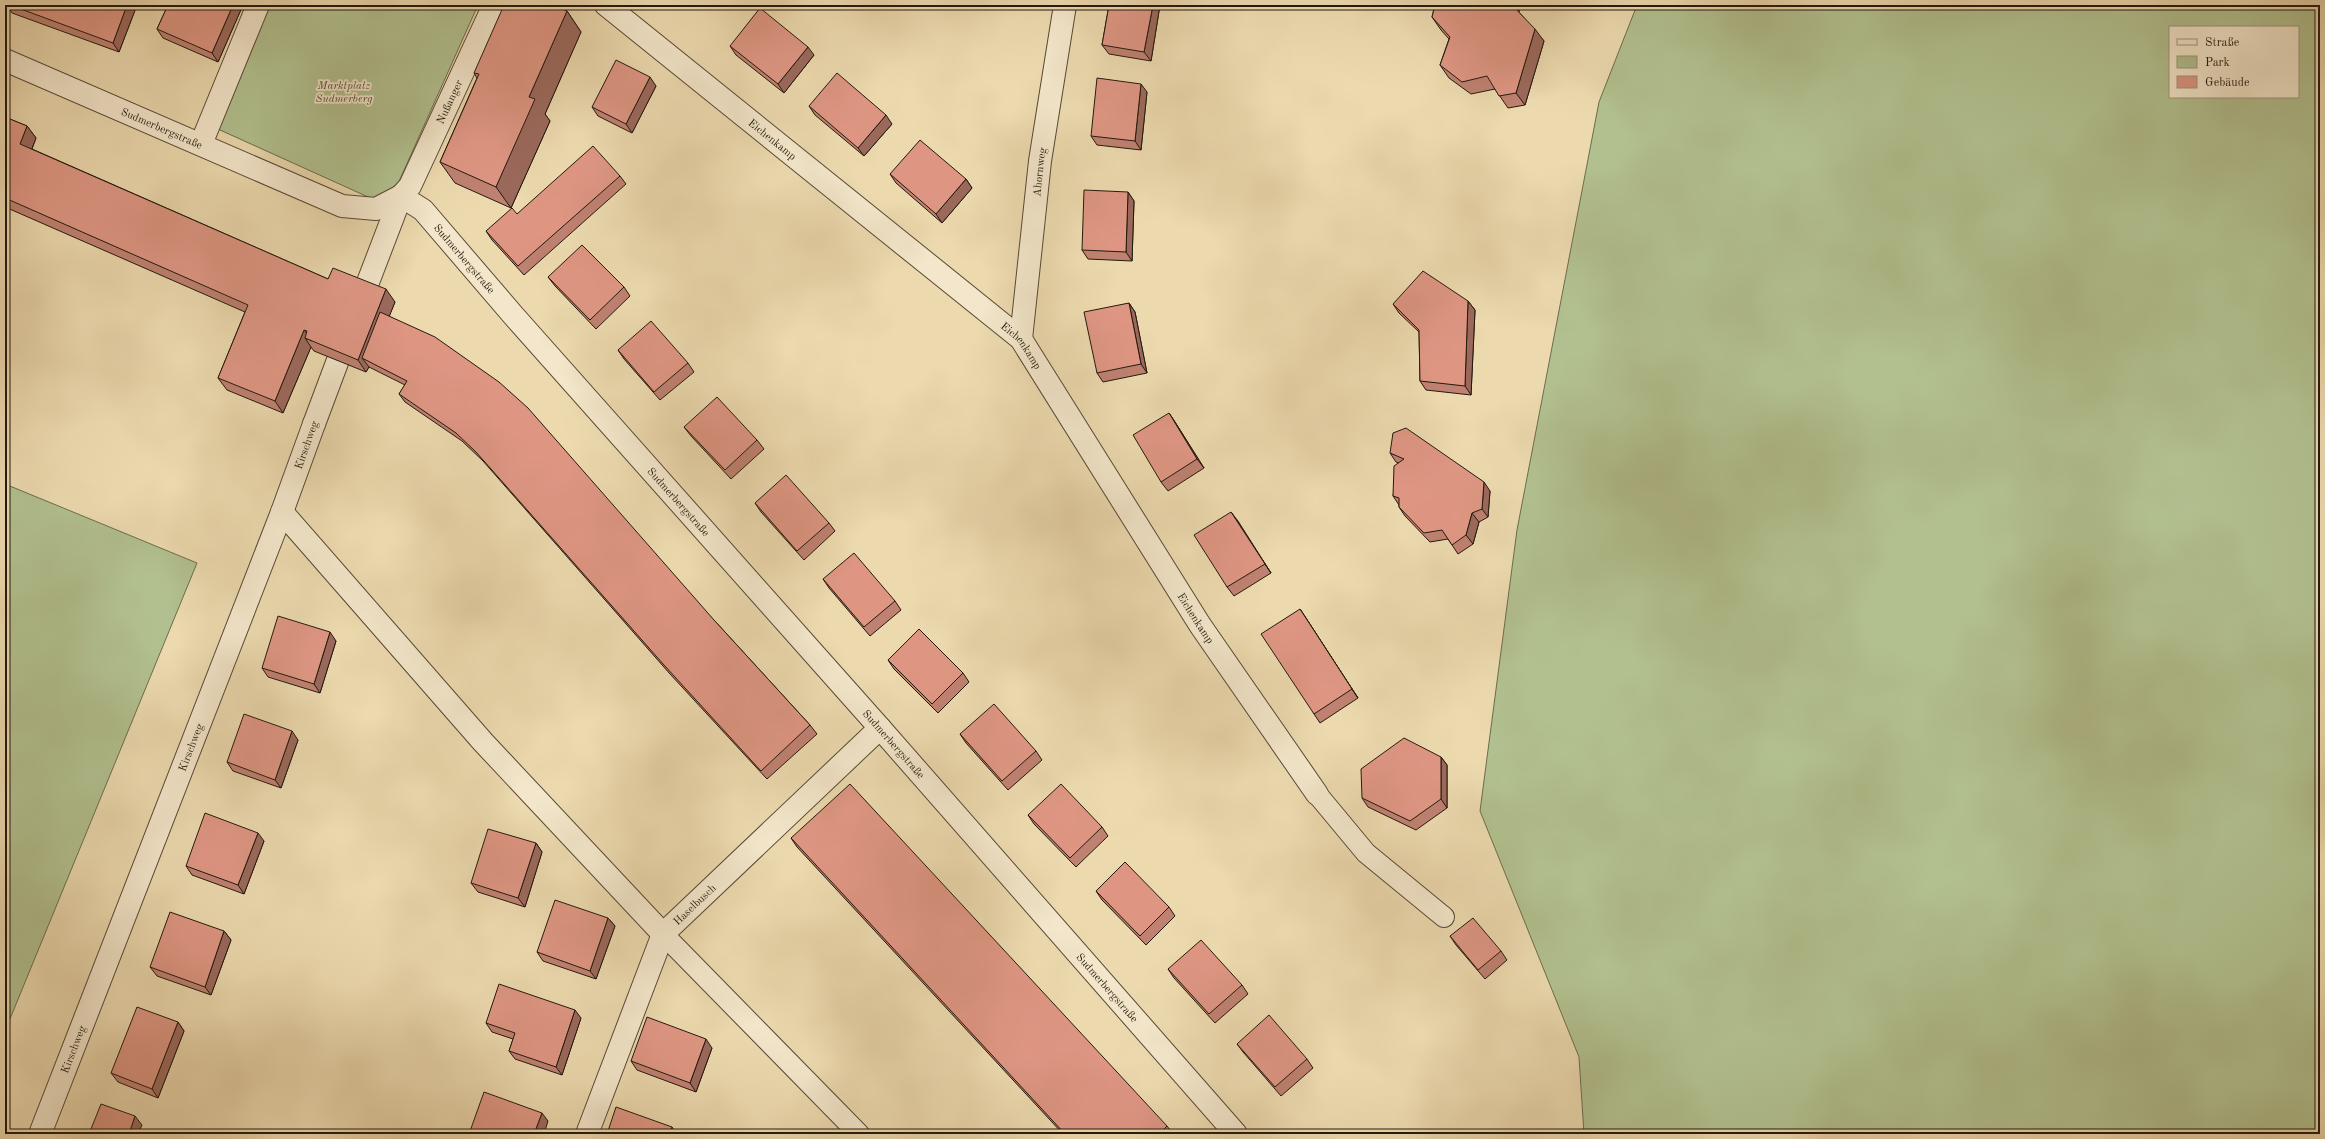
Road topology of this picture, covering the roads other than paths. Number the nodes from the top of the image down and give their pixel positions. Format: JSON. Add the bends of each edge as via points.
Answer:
{"nodes":[{"id":1,"x":258,"y":5,"type":"edge"},
{"id":2,"x":494,"y":5,"type":"edge"},
{"id":3,"x":606,"y":5,"type":"edge"},
{"id":4,"x":1065,"y":5,"type":"edge"},
{"id":5,"x":5,"y":60,"type":"edge"},
{"id":6,"x":201,"y":144,"type":"junction"},
{"id":7,"x":401,"y":196,"type":"junction"},
{"id":8,"x":365,"y":290,"type":"edge"},
{"id":9,"x":1021,"y":339,"type":"junction"},
{"id":10,"x":338,"y":360,"type":"edge"},
{"id":11,"x":282,"y":512,"type":"junction"},
{"id":12,"x":880,"y":728,"type":"junction"},
{"id":13,"x":1317,"y":794,"type":"joint"},
{"id":14,"x":1444,"y":918,"type":"dead end"},
{"id":15,"x":663,"y":934,"type":"junction"},
{"id":16,"x":1228,"y":1131,"type":"edge"},
{"id":17,"x":40,"y":1134,"type":"edge"},
{"id":18,"x":587,"y":1134,"type":"edge"},
{"id":19,"x":859,"y":1134,"type":"edge"}],
"edges":[{"from":1,"to":6,"type":"street"},
{"from":2,"to":7,"type":"street","name":"Nußanger","via":[[410,186]]},
{"from":3,"to":9,"type":"street","name":"Eichenkamp"},
{"from":4,"to":9,"type":"street","name":"Ahornweg","via":[[1040,161]]},
{"from":5,"to":6,"type":"street","name":"Sudmerbergstraße"},
{"from":6,"to":7,"type":"street","name":"Sudmerbergstraße","via":[[342,206],[376,209]]},
{"from":7,"to":8,"type":"street"},
{"from":7,"to":12,"type":"street","name":"Sudmerbergstraße","via":[[423,210]]},
{"from":9,"to":13,"type":"street","name":"Eichenkamp","via":[[1200,625]]},
{"from":10,"to":11,"type":"street","name":"Kirschweg"},
{"from":11,"to":15,"type":"street","via":[[483,742]]},
{"from":11,"to":17,"type":"street","name":"Kirschweg"},
{"from":12,"to":15,"type":"street","name":"Haselbusch"},
{"from":12,"to":16,"type":"street","name":"Sudmerbergstraße"},
{"from":13,"to":14,"type":"lane","via":[[1366,853]]},
{"from":15,"to":18,"type":"street","name":"Haselbusch"},
{"from":15,"to":19,"type":"lane"}]}
